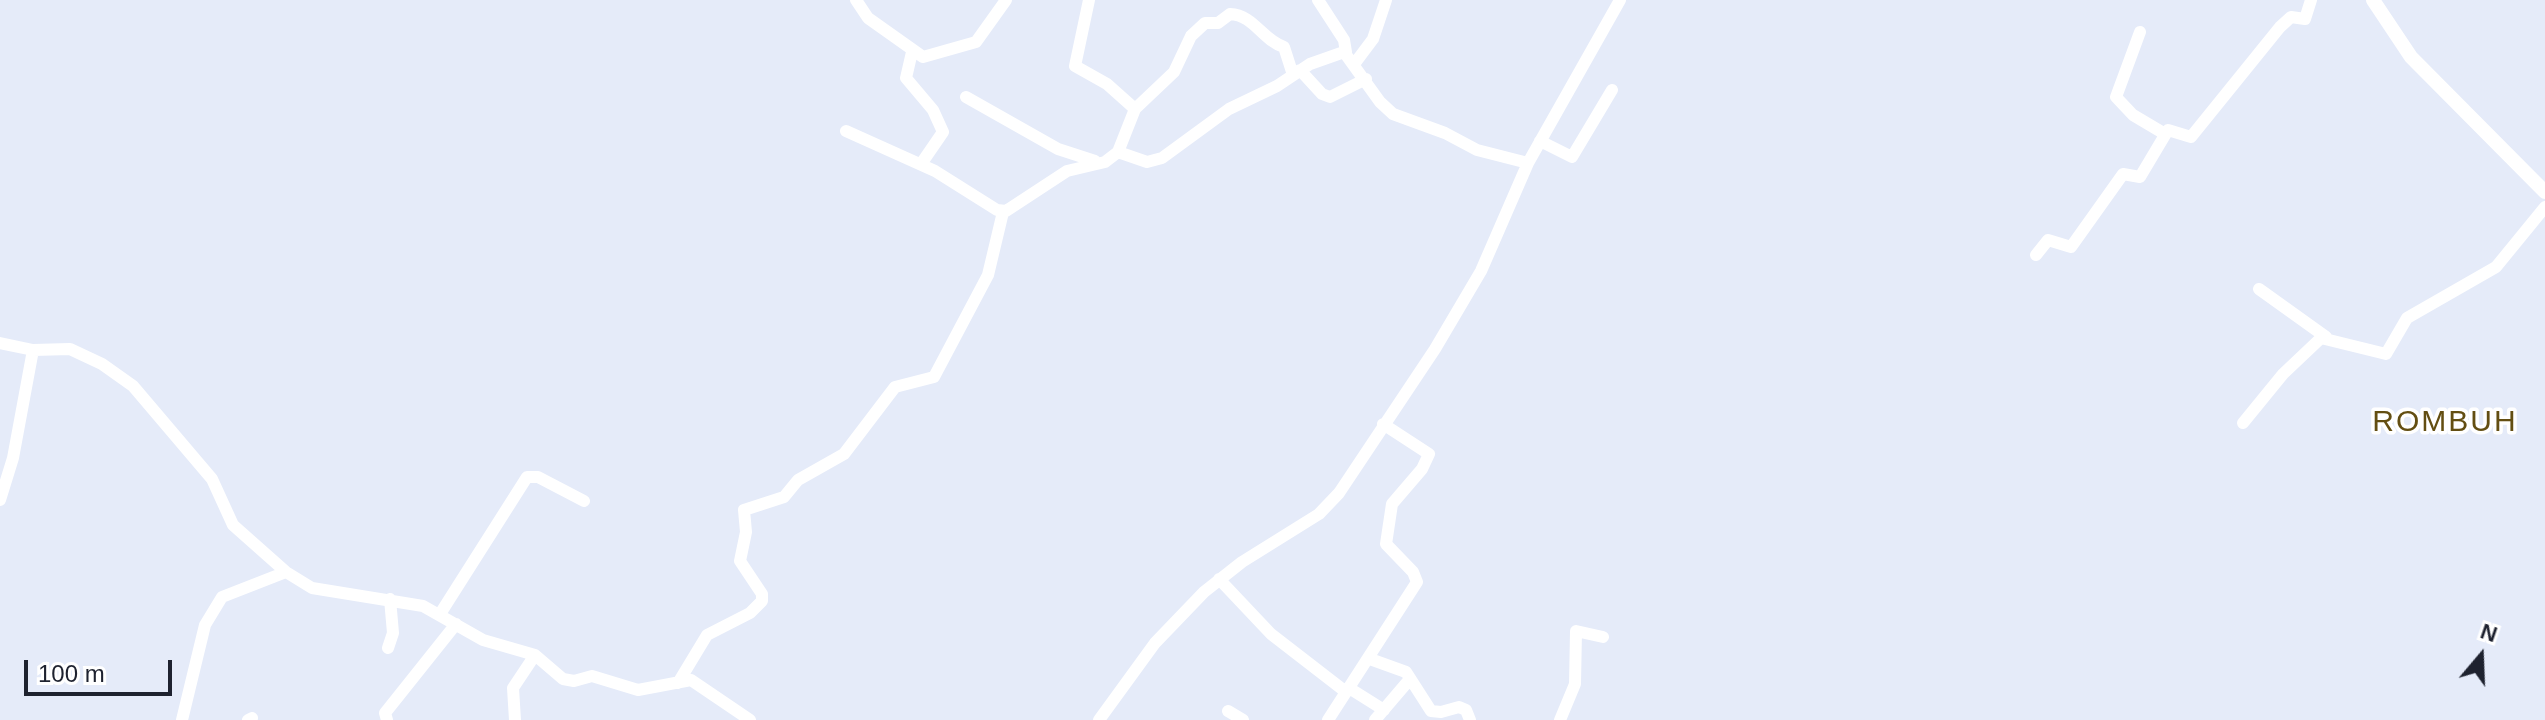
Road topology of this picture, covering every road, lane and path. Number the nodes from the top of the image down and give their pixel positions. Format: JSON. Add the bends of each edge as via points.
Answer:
{"nodes":[{"id":1,"x":856,"y":0,"type":"edge"},
{"id":2,"x":1006,"y":0,"type":"edge"},
{"id":3,"x":1089,"y":0,"type":"edge"},
{"id":4,"x":1318,"y":0,"type":"edge"},
{"id":5,"x":1386,"y":0,"type":"edge"},
{"id":6,"x":1620,"y":0,"type":"edge"},
{"id":7,"x":2311,"y":0,"type":"edge"},
{"id":8,"x":2373,"y":0,"type":"edge"},
{"id":9,"x":2140,"y":32,"type":"dead end"},
{"id":10,"x":912,"y":52,"type":"junction"},
{"id":11,"x":1350,"y":58,"type":"junction"},
{"id":12,"x":1296,"y":73,"type":"junction"},
{"id":13,"x":1366,"y":79,"type":"junction"},
{"id":14,"x":1612,"y":90,"type":"dead end"},
{"id":15,"x":966,"y":97,"type":"dead end"},
{"id":16,"x":1135,"y":109,"type":"junction"},
{"id":17,"x":846,"y":131,"type":"dead end"},
{"id":18,"x":2165,"y":134,"type":"junction"},
{"id":19,"x":1540,"y":141,"type":"junction"},
{"id":20,"x":1118,"y":152,"type":"junction"},
{"id":21,"x":1101,"y":163,"type":"junction"},
{"id":22,"x":1528,"y":163,"type":"junction"},
{"id":23,"x":921,"y":164,"type":"junction"},
{"id":24,"x":2545,"y":192,"type":"edge"},
{"id":25,"x":2545,"y":207,"type":"edge"},
{"id":26,"x":1003,"y":212,"type":"junction"},
{"id":27,"x":2036,"y":255,"type":"dead end"},
{"id":28,"x":2259,"y":289,"type":"dead end"},
{"id":29,"x":2326,"y":337,"type":"junction"},
{"id":30,"x":0,"y":343,"type":"edge"},
{"id":31,"x":33,"y":350,"type":"junction"},
{"id":32,"x":2243,"y":423,"type":"dead end"},
{"id":33,"x":1383,"y":424,"type":"junction"},
{"id":34,"x":0,"y":500,"type":"edge"},
{"id":35,"x":584,"y":501,"type":"dead end"},
{"id":36,"x":286,"y":572,"type":"junction"},
{"id":37,"x":1219,"y":579,"type":"junction"},
{"id":38,"x":390,"y":599,"type":"junction"},
{"id":39,"x":440,"y":614,"type":"junction"},
{"id":40,"x":456,"y":624,"type":"junction"},
{"id":41,"x":1603,"y":637,"type":"dead end"},
{"id":42,"x":388,"y":648,"type":"dead end"},
{"id":43,"x":535,"y":655,"type":"junction"},
{"id":44,"x":1370,"y":659,"type":"junction"},
{"id":45,"x":1410,"y":679,"type":"junction"},
{"id":46,"x":678,"y":683,"type":"junction"},
{"id":47,"x":1348,"y":690,"type":"junction"},
{"id":48,"x":1228,"y":711,"type":"dead end"},
{"id":49,"x":1380,"y":715,"type":"edge"},
{"id":50,"x":182,"y":720,"type":"edge"},
{"id":51,"x":387,"y":720,"type":"edge"},
{"id":52,"x":515,"y":720,"type":"edge"},
{"id":53,"x":750,"y":720,"type":"edge"},
{"id":54,"x":1099,"y":720,"type":"edge"},
{"id":55,"x":1243,"y":720,"type":"edge"},
{"id":56,"x":1328,"y":720,"type":"edge"},
{"id":57,"x":1470,"y":720,"type":"edge"},
{"id":58,"x":1560,"y":720,"type":"edge"}],
"edges":[{"from":1,"to":10,"type":"street","via":[[868,18]]},
{"from":2,"to":10,"type":"street","via":[[976,42],[927,57]]},
{"from":3,"to":16,"type":"street","via":[[1075,66],[1107,84]]},
{"from":4,"to":11,"type":"street"},
{"from":5,"to":11,"type":"street","via":[[1373,39]]},
{"from":6,"to":19,"type":"street"},
{"from":7,"to":18,"type":"street","via":[[2305,19],[2291,17],[2280,27],[2191,137],[2172,129]]},
{"from":8,"to":24,"type":"street","via":[[2411,57]]},
{"from":9,"to":18,"type":"street","via":[[2116,97],[2133,115]]},
{"from":10,"to":23,"type":"street","via":[[906,78],[933,110],[943,132]]},
{"from":11,"to":12,"type":"street","via":[[1338,52]]},
{"from":11,"to":13,"type":"street"},
{"from":12,"to":13,"type":"street","via":[[1330,97]]},
{"from":12,"to":16,"type":"street","via":[[1284,47],[1270,43],[1249,20],[1230,14],[1193,33],[1174,72]]},
{"from":12,"to":20,"type":"street","via":[[1229,109],[1162,158],[1147,162]]},
{"from":13,"to":22,"type":"street","via":[[1393,114],[1485,153]]},
{"from":14,"to":19,"type":"street","via":[[1572,157]]},
{"from":15,"to":21,"type":"street","via":[[1058,149]]},
{"from":16,"to":20,"type":"street"},
{"from":17,"to":23,"type":"street"},
{"from":18,"to":27,"type":"street","via":[[2146,172],[2140,177],[2123,174],[2071,247],[2048,240]]},
{"from":19,"to":22,"type":"street"},
{"from":20,"to":21,"type":"street"},
{"from":21,"to":26,"type":"street","via":[[1067,171]]},
{"from":22,"to":33,"type":"street","via":[[1481,271]]},
{"from":23,"to":26,"type":"street"},
{"from":25,"to":29,"type":"street","via":[[2496,267],[2407,318],[2386,354]]},
{"from":26,"to":46,"type":"street","via":[[988,275],[934,377],[895,387],[844,454],[798,480],[784,497],[744,510],[740,561],[762,601],[707,635]]},
{"from":28,"to":29,"type":"street"},
{"from":29,"to":32,"type":"street","via":[[2283,374]]},
{"from":30,"to":31,"type":"street"},
{"from":31,"to":34,"type":"street"},
{"from":31,"to":36,"type":"street","via":[[70,349],[133,386],[212,479],[233,525]]},
{"from":33,"to":37,"type":"street","via":[[1327,507]]},
{"from":33,"to":44,"type":"street","via":[[1429,454],[1392,504],[1386,544],[1417,582]]},
{"from":35,"to":39,"type":"street","via":[[538,477],[527,477]]},
{"from":36,"to":38,"type":"street","via":[[324,592]]},
{"from":36,"to":50,"type":"street","via":[[222,597],[205,625]]},
{"from":37,"to":47,"type":"street","via":[[1271,634]]},
{"from":37,"to":54,"type":"street","via":[[1155,643]]},
{"from":38,"to":39,"type":"street"},
{"from":38,"to":42,"type":"street","via":[[393,633]]},
{"from":39,"to":40,"type":"street"},
{"from":40,"to":43,"type":"street","via":[[483,640]]},
{"from":40,"to":51,"type":"street","via":[[385,713]]},
{"from":41,"to":58,"type":"street","via":[[1576,631],[1575,684]]},
{"from":43,"to":46,"type":"street","via":[[569,681],[592,676],[638,690]]},
{"from":43,"to":52,"type":"street","via":[[513,688]]},
{"from":44,"to":45,"type":"street","via":[[1402,670]]},
{"from":44,"to":47,"type":"street"},
{"from":45,"to":49,"type":"street"},
{"from":45,"to":57,"type":"street","via":[[1431,711],[1459,707]]},
{"from":46,"to":53,"type":"street","via":[[695,682]]},
{"from":47,"to":49,"type":"street"},
{"from":47,"to":56,"type":"street"},
{"from":48,"to":55,"type":"street"}]}
